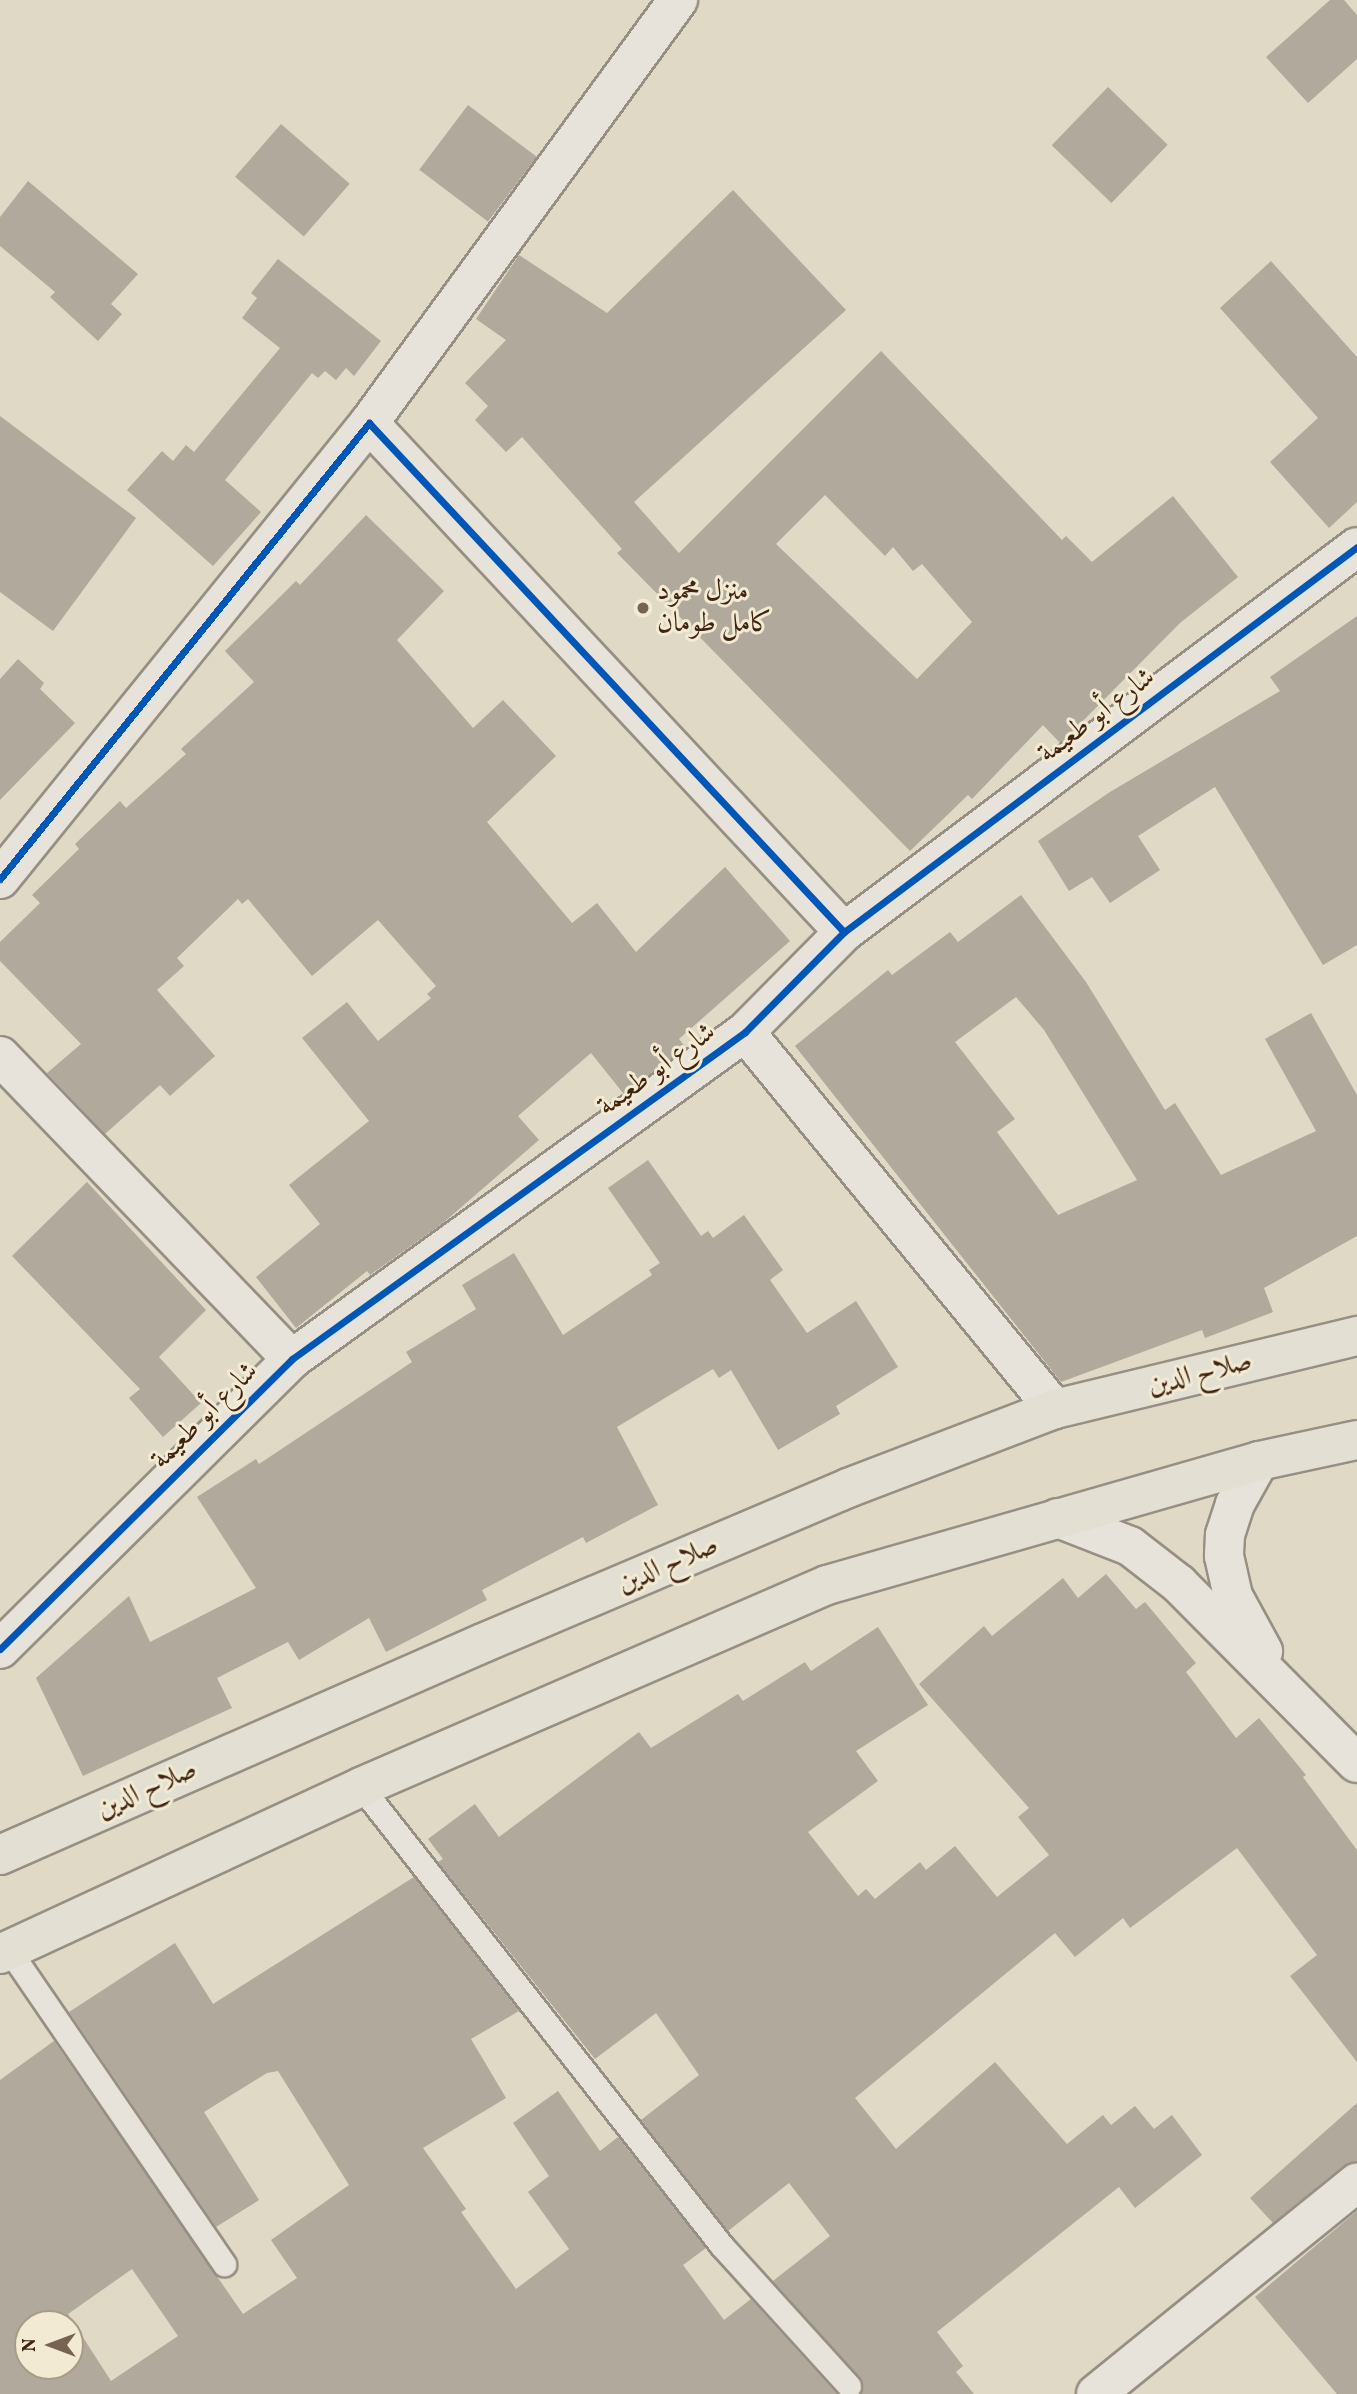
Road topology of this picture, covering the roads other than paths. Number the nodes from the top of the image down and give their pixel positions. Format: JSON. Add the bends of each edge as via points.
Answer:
{"nodes":[{"id":1,"x":678,"y":0,"type":"edge"},
{"id":2,"x":369,"y":423,"type":"junction"},
{"id":3,"x":1357,"y":547,"type":"edge"},
{"id":4,"x":0,"y":878,"type":"edge"},
{"id":5,"x":844,"y":932,"type":"junction"},
{"id":6,"x":745,"y":1032,"type":"junction"},
{"id":7,"x":0,"y":1056,"type":"edge"},
{"id":8,"x":1357,"y":1336,"type":"edge"},
{"id":9,"x":292,"y":1359,"type":"junction"},
{"id":10,"x":1055,"y":1409,"type":"junction"},
{"id":11,"x":1357,"y":1440,"type":"edge"},
{"id":12,"x":1259,"y":1461,"type":"junction"},
{"id":13,"x":1058,"y":1518,"type":"junction"},
{"id":14,"x":0,"y":1649,"type":"edge"},
{"id":15,"x":1287,"y":1689,"type":"junction"},
{"id":16,"x":1357,"y":1763,"type":"edge"},
{"id":17,"x":361,"y":1787,"type":"junction"},
{"id":18,"x":0,"y":1856,"type":"edge"},
{"id":19,"x":5,"y":1952,"type":"edge"},
{"id":20,"x":1357,"y":2183,"type":"edge"},
{"id":21,"x":224,"y":2264,"type":"dead end"},
{"id":22,"x":849,"y":2386,"type":"dead end"},
{"id":23,"x":1096,"y":2394,"type":"edge"}],
"edges":[{"from":1,"to":2,"type":"street"},
{"from":2,"to":4,"type":"street"},
{"from":2,"to":5,"type":"street"},
{"from":3,"to":5,"type":"street","name":"شارع أبو طعيمة"},
{"from":5,"to":6,"type":"street","name":"شارع أبو طعيمة"},
{"from":6,"to":9,"type":"street","name":"شارع أبو طعيمة"},
{"from":6,"to":10,"type":"street"},
{"from":7,"to":9,"type":"street"},
{"from":8,"to":10,"type":"highway","name":"صلاح الدين"},
{"from":9,"to":14,"type":"street","name":"شارع أبو طعيمة"},
{"from":10,"to":18,"type":"highway","name":"صلاح الدين","via":[[848,1488],[495,1637]]},
{"from":11,"to":12,"type":"highway"},
{"from":12,"to":13,"type":"highway"},
{"from":12,"to":15,"type":"street","via":[[1236,1504],[1225,1535],[1224,1556],[1233,1596],[1245,1622]]},
{"from":13,"to":15,"type":"street","via":[[1130,1546],[1179,1584],[1254,1664]]},
{"from":13,"to":17,"type":"highway","via":[[827,1585]]},
{"from":15,"to":16,"type":"street"},
{"from":17,"to":19,"type":"highway"},
{"from":17,"to":22,"type":"lane","via":[[722,2246]]},
{"from":19,"to":21,"type":"lane"},
{"from":20,"to":23,"type":"street"}]}
